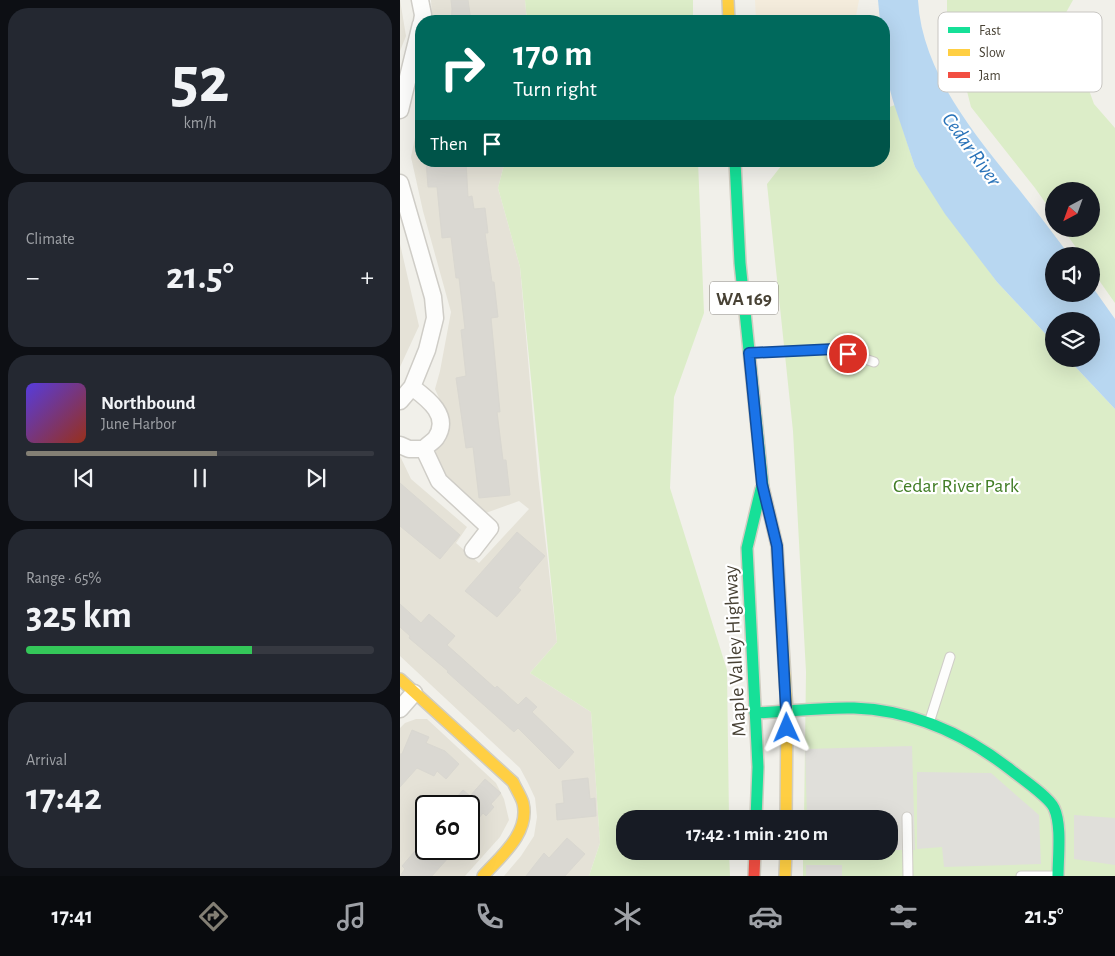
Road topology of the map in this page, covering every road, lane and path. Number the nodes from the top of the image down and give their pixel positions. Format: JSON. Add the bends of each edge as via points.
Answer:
{"nodes":[{"id":1,"x":420,"y":0,"type":"edge"},
{"id":2,"x":728,"y":0,"type":"edge"},
{"id":3,"x":424,"y":15,"type":"edge"},
{"id":4,"x":729,"y":15,"type":"edge"},
{"id":5,"x":415,"y":50,"type":"edge"},
{"id":6,"x":400,"y":110,"type":"edge"},
{"id":7,"x":735,"y":167,"type":"edge"},
{"id":8,"x":400,"y":183,"type":"edge"},
{"id":9,"x":749,"y":353,"type":"junction"},
{"id":10,"x":874,"y":362,"type":"dead end"},
{"id":11,"x":412,"y":387,"type":"junction"},
{"id":12,"x":400,"y":401,"type":"edge"},
{"id":13,"x":400,"y":445,"type":"edge"},
{"id":14,"x":424,"y":448,"type":"junction"},
{"id":15,"x":762,"y":484,"type":"junction"},
{"id":16,"x":473,"y":550,"type":"dead end"},
{"id":17,"x":950,"y":657,"type":"dead end"},
{"id":18,"x":400,"y":680,"type":"edge"},
{"id":19,"x":414,"y":693,"type":"junction"},
{"id":20,"x":400,"y":709,"type":"edge"},
{"id":21,"x":787,"y":712,"type":"junction"},
{"id":22,"x":755,"y":713,"type":"junction"},
{"id":23,"x":929,"y":723,"type":"junction"},
{"id":24,"x":756,"y":810,"type":"edge"},
{"id":25,"x":786,"y":810,"type":"edge"},
{"id":26,"x":907,"y":817,"type":"dead end"},
{"id":27,"x":755,"y":860,"type":"edge"},
{"id":28,"x":786,"y":860,"type":"edge"},
{"id":29,"x":483,"y":876,"type":"edge"},
{"id":30,"x":754,"y":876,"type":"edge"},
{"id":31,"x":785,"y":876,"type":"edge"},
{"id":32,"x":908,"y":876,"type":"edge"},
{"id":33,"x":1021,"y":876,"type":"edge"},
{"id":34,"x":1058,"y":876,"type":"edge"}],
"edges":[{"from":1,"to":3,"type":"street"},
{"from":2,"to":4,"type":"main road"},
{"from":5,"to":6,"type":"street"},
{"from":7,"to":9,"type":"main road","name":"Maple Valley Highway","number":"WA 169"},
{"from":8,"to":11,"type":"street","via":[[433,297],[435,318],[427,350]]},
{"from":9,"to":10,"type":"lane","via":[[835,349]]},
{"from":9,"to":15,"type":"main road","name":"Maple Valley Highway","number":"WA 169"},
{"from":11,"to":12,"type":"street"},
{"from":11,"to":14,"type":"street","via":[[438,410],[441,424],[436,438]]},
{"from":13,"to":14,"type":"street","via":[[409,449]]},
{"from":14,"to":16,"type":"street","via":[[439,481],[490,528]]},
{"from":15,"to":21,"type":"main road","name":"Maple Valley Highway","number":"WA 169","via":[[777,546]]},
{"from":15,"to":22,"type":"main road","name":"Maple Valley Highway","number":"WA 169","via":[[747,548]]},
{"from":17,"to":23,"type":"lane"},
{"from":18,"to":19,"type":"main road"},
{"from":19,"to":20,"type":"street"},
{"from":19,"to":29,"type":"main road","via":[[513,782],[523,804],[524,820],[519,834]]},
{"from":21,"to":22,"type":"main road"},
{"from":21,"to":23,"type":"main road","via":[[856,708]]},
{"from":21,"to":25,"type":"main road","name":"Maple Valley Highway","number":"WA 169"},
{"from":22,"to":24,"type":"main road","name":"Maple Valley Highway","number":"WA 169"},
{"from":23,"to":34,"type":"main road","via":[[951,731],[992,755],[1053,806]]},
{"from":26,"to":32,"type":"lane"},
{"from":27,"to":30,"type":"main road"},
{"from":28,"to":31,"type":"main road"},
{"from":33,"to":34,"type":"lane"}]}
